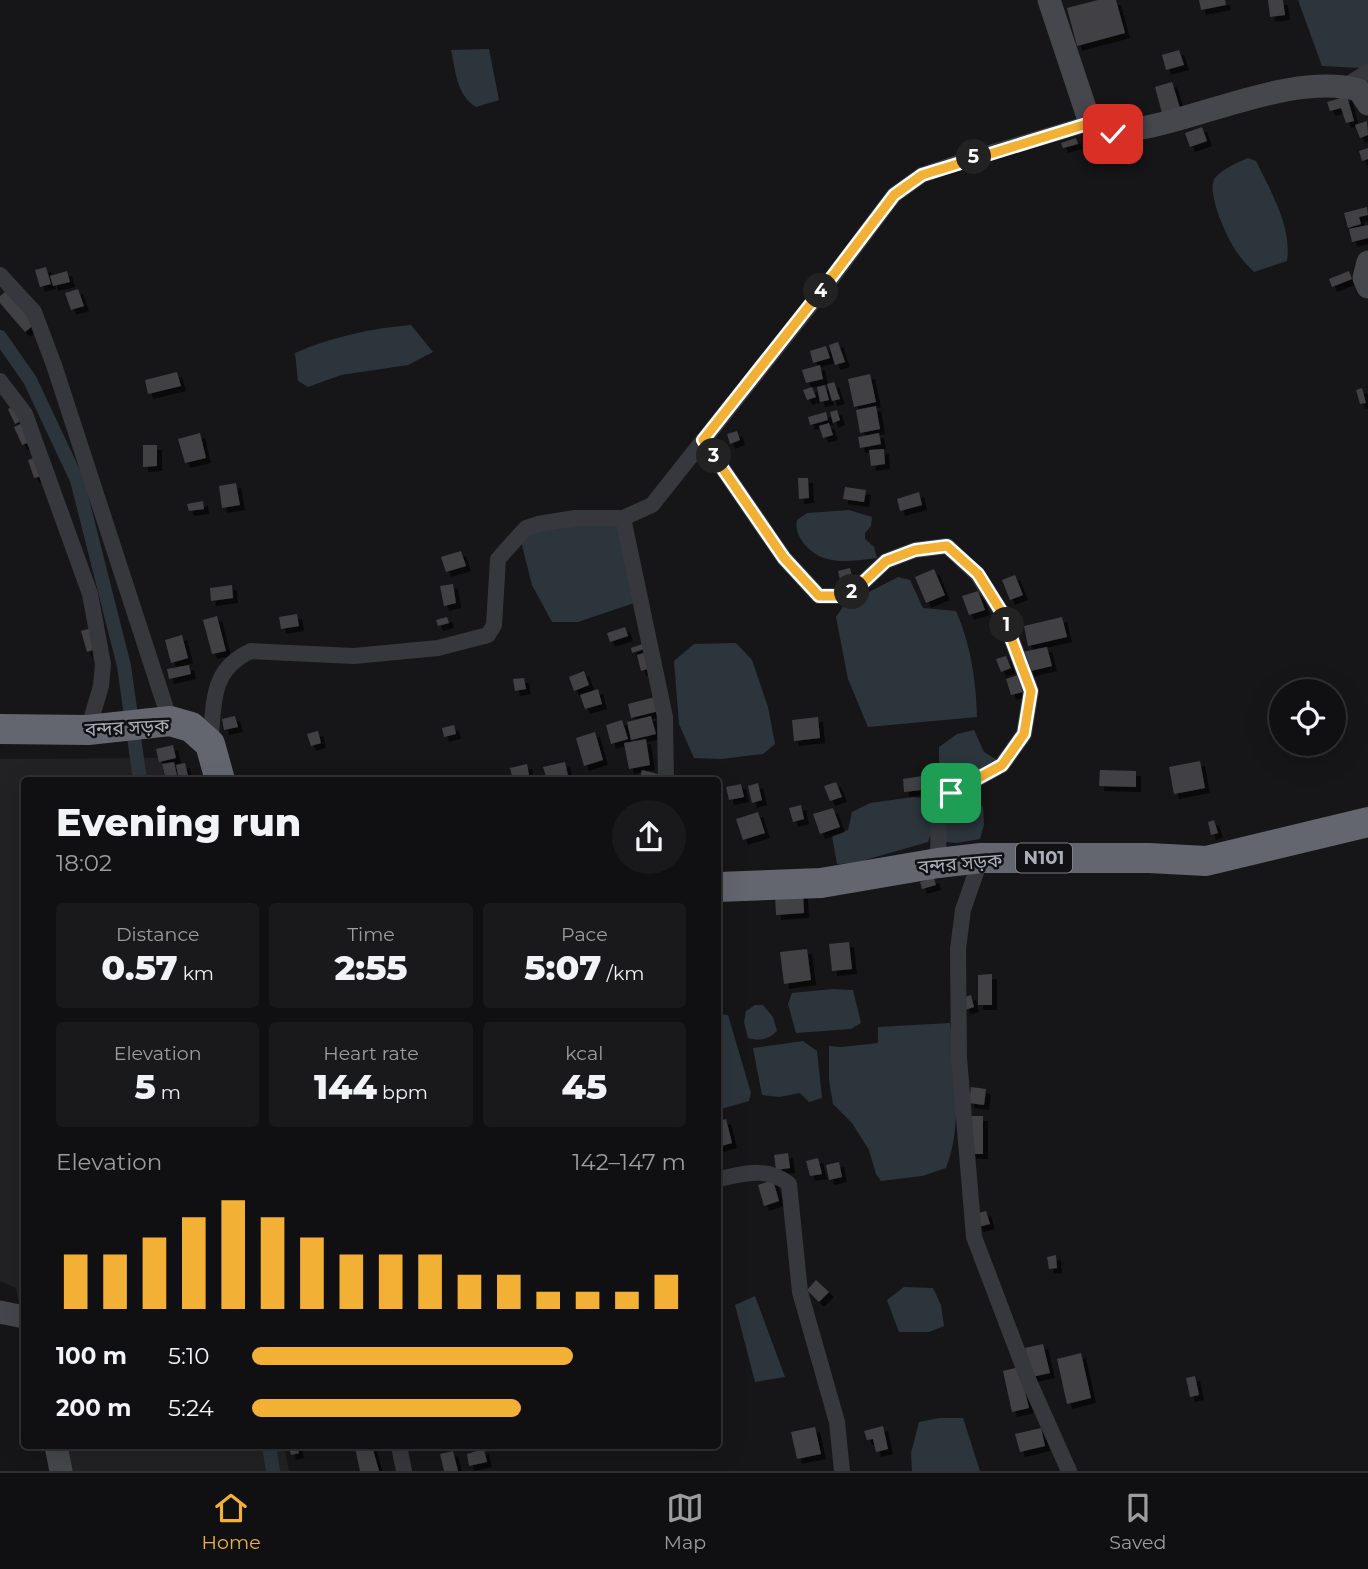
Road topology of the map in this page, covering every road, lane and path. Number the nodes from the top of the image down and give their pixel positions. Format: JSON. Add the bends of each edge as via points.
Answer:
{"nodes":[{"id":1,"x":1049,"y":0,"type":"edge"},
{"id":2,"x":1368,"y":72,"type":"edge"},
{"id":3,"x":1345,"y":86,"type":"junction"},
{"id":4,"x":1368,"y":104,"type":"edge"},
{"id":5,"x":1090,"y":123,"type":"junction"},
{"id":6,"x":1368,"y":262,"type":"edge"},
{"id":7,"x":0,"y":275,"type":"edge"},
{"id":8,"x":1368,"y":287,"type":"edge"},
{"id":9,"x":0,"y":381,"type":"edge"},
{"id":10,"x":703,"y":440,"type":"junction"},
{"id":11,"x":623,"y":517,"type":"junction"},
{"id":12,"x":162,"y":722,"type":"junction"},
{"id":13,"x":0,"y":729,"type":"edge"},
{"id":14,"x":94,"y":729,"type":"junction"},
{"id":15,"x":210,"y":744,"type":"junction"},
{"id":16,"x":219,"y":777,"type":"edge"},
{"id":17,"x":666,"y":777,"type":"edge"},
{"id":18,"x":1368,"y":822,"type":"edge"},
{"id":19,"x":981,"y":858,"type":"junction"},
{"id":20,"x":938,"y":863,"type":"junction"},
{"id":21,"x":721,"y":887,"type":"edge"},
{"id":22,"x":721,"y":1178,"type":"edge"},
{"id":23,"x":0,"y":1312,"type":"edge"},
{"id":24,"x":21,"y":1316,"type":"edge"},
{"id":25,"x":57,"y":1449,"type":"edge"},
{"id":26,"x":400,"y":1449,"type":"edge"},
{"id":27,"x":61,"y":1471,"type":"edge"},
{"id":28,"x":404,"y":1471,"type":"edge"},
{"id":29,"x":842,"y":1471,"type":"edge"},
{"id":30,"x":1069,"y":1471,"type":"edge"}],
"edges":[{"from":1,"to":5,"type":"street"},
{"from":2,"to":3,"type":"street"},
{"from":3,"to":4,"type":"street","via":[[1359,90]]},
{"from":3,"to":5,"type":"street","via":[[1286,89],[1113,134]]},
{"from":5,"to":10,"type":"street","via":[[922,175],[894,195]]},
{"from":6,"to":8,"type":"street","via":[[1364,278]]},
{"from":7,"to":12,"type":"street","via":[[34,312],[54,365]]},
{"from":9,"to":14,"type":"street","via":[[25,414],[90,594],[103,664]]},
{"from":10,"to":11,"type":"street","via":[[652,505]]},
{"from":10,"to":20,"type":"street","via":[[784,558],[819,596],[854,591],[886,561],[915,550],[947,546],[978,574],[1001,611],[1031,691],[1024,734],[1002,765],[939,803]]},
{"from":11,"to":15,"type":"street","via":[[575,518],[526,528],[498,559],[494,625],[488,635],[438,648],[354,656],[251,651],[236,658],[218,682]]},
{"from":11,"to":17,"type":"street","via":[[665,718]]},
{"from":12,"to":14,"type":"highway","name":"বন্দর সড়ক"},
{"from":12,"to":15,"type":"highway","name":"বন্দর সড়ক","via":[[191,727]]},
{"from":13,"to":14,"type":"highway","name":"বন্দর সড়ক"},
{"from":15,"to":16,"type":"highway"},
{"from":18,"to":19,"type":"highway","name":"বন্দর সড়ক","number":"N101","via":[[1206,861]]},
{"from":19,"to":20,"type":"highway","name":"বন্দর সড়ক","number":"N101"},
{"from":19,"to":30,"type":"street","via":[[963,911],[958,949],[959,1058],[974,1237]]},
{"from":20,"to":21,"type":"highway","name":"বন্দর সড়ক","number":"N101","via":[[821,883]]},
{"from":22,"to":29,"type":"street","via":[[769,1173],[789,1184],[800,1292],[837,1422]]},
{"from":23,"to":24,"type":"street"},
{"from":25,"to":27,"type":"street"},
{"from":26,"to":28,"type":"street"}]}
